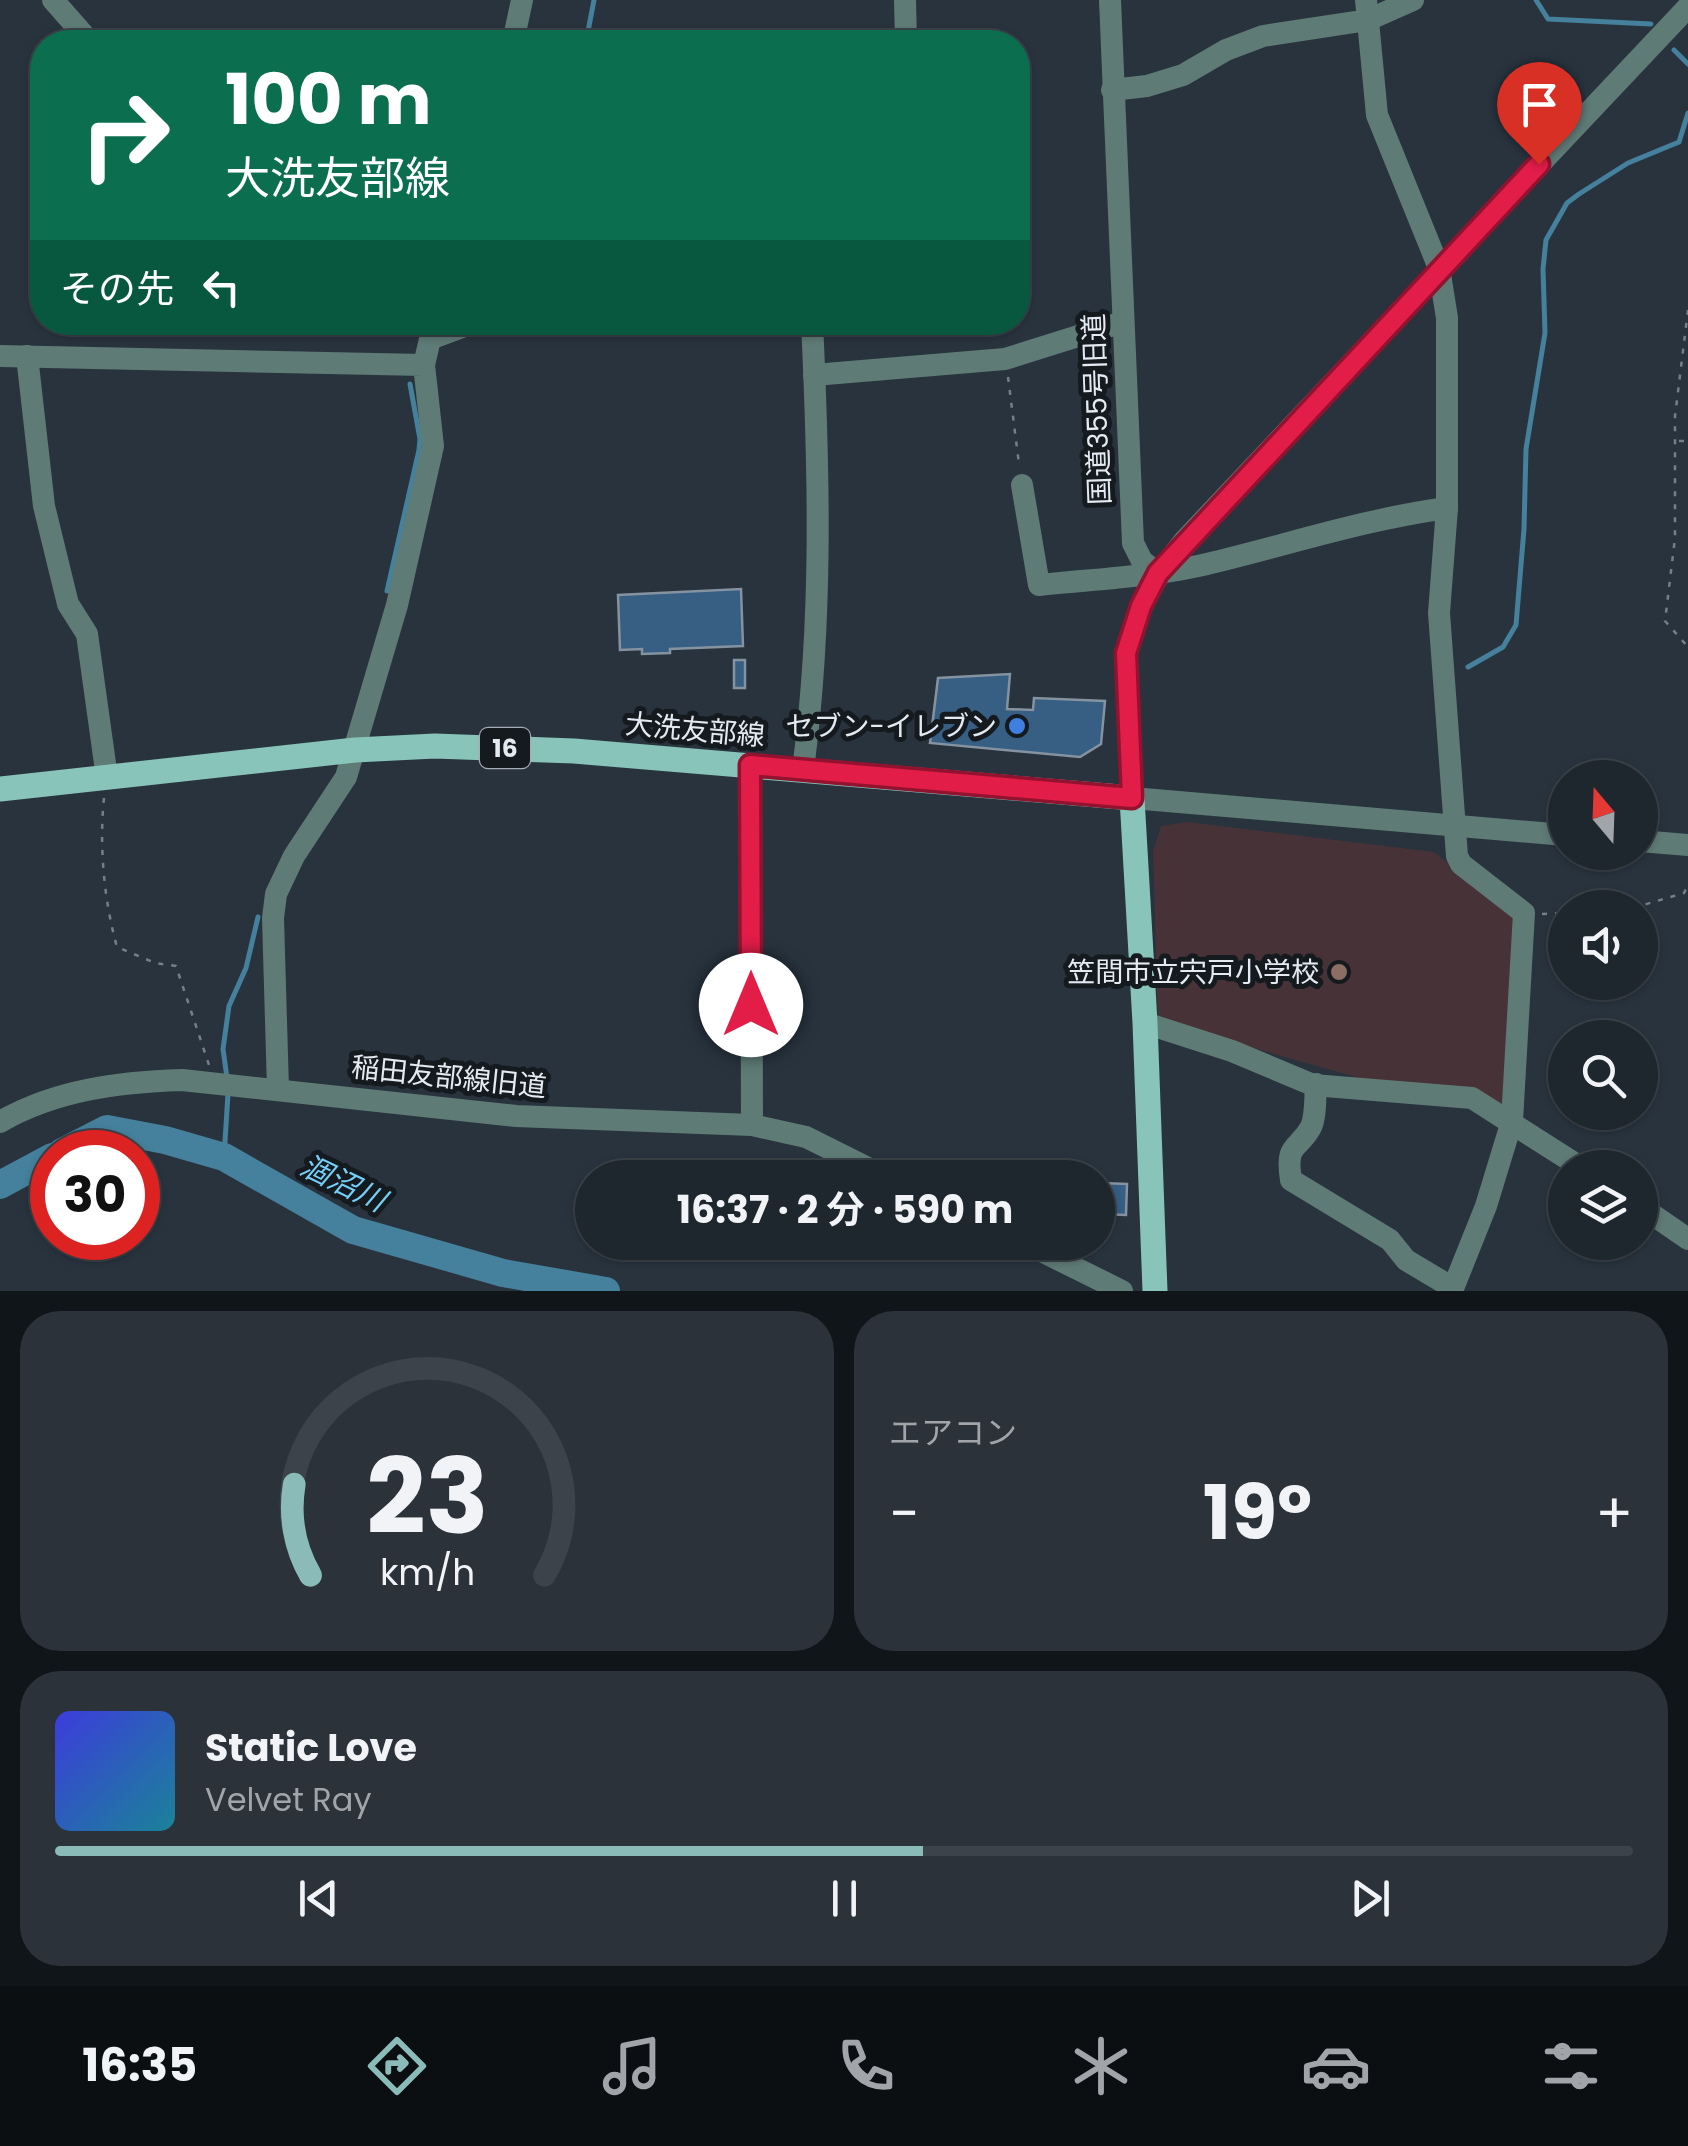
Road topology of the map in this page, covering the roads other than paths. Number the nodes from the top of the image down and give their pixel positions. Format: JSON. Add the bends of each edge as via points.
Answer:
{"nodes":[{"id":1,"x":53,"y":0,"type":"edge"},
{"id":2,"x":522,"y":0,"type":"edge"},
{"id":3,"x":905,"y":0,"type":"edge"},
{"id":4,"x":1110,"y":0,"type":"edge"},
{"id":5,"x":1413,"y":0,"type":"edge"},
{"id":6,"x":1688,"y":7,"type":"edge"},
{"id":7,"x":1367,"y":10,"type":"edge"},
{"id":8,"x":79,"y":30,"type":"edge"},
{"id":9,"x":515,"y":30,"type":"edge"},
{"id":10,"x":906,"y":30,"type":"edge"},
{"id":11,"x":1112,"y":90,"type":"junction"},
{"id":12,"x":1439,"y":268,"type":"junction"},
{"id":13,"x":1123,"y":322,"type":"junction"},
{"id":14,"x":428,"y":335,"type":"edge"},
{"id":15,"x":812,"y":335,"type":"edge"},
{"id":16,"x":0,"y":356,"type":"edge"},
{"id":17,"x":28,"y":356,"type":"junction"},
{"id":18,"x":424,"y":365,"type":"junction"},
{"id":19,"x":814,"y":374,"type":"junction"},
{"id":20,"x":1022,"y":485,"type":"road end"},
{"id":21,"x":1447,"y":508,"type":"junction"},
{"id":22,"x":1158,"y":573,"type":"junction"},
{"id":23,"x":355,"y":750,"type":"junction"},
{"id":24,"x":750,"y":765,"type":"junction"},
{"id":25,"x":804,"y":769,"type":"junction"},
{"id":26,"x":106,"y":778,"type":"junction"},
{"id":27,"x":0,"y":789,"type":"edge"},
{"id":28,"x":1132,"y":798,"type":"junction"},
{"id":29,"x":1455,"y":825,"type":"junction"},
{"id":30,"x":1548,"y":833,"type":"edge"},
{"id":31,"x":1658,"y":842,"type":"edge"},
{"id":32,"x":1688,"y":845,"type":"edge"},
{"id":33,"x":1145,"y":1024,"type":"junction"},
{"id":34,"x":1316,"y":1084,"type":"junction"},
{"id":35,"x":278,"y":1089,"type":"junction"},
{"id":36,"x":1512,"y":1121,"type":"junction"},
{"id":37,"x":0,"y":1122,"type":"edge"},
{"id":38,"x":752,"y":1125,"type":"junction"},
{"id":39,"x":1555,"y":1150,"type":"edge"},
{"id":40,"x":851,"y":1160,"type":"edge"},
{"id":41,"x":1658,"y":1218,"type":"edge"},
{"id":42,"x":1688,"y":1239,"type":"edge"},
{"id":43,"x":1059,"y":1260,"type":"edge"},
{"id":44,"x":1452,"y":1290,"type":"edge"},
{"id":45,"x":1122,"y":1291,"type":"edge"},
{"id":46,"x":1155,"y":1291,"type":"edge"}],
"edges":[{"from":1,"to":8,"type":"street"},
{"from":2,"to":9,"type":"street"},
{"from":3,"to":10,"type":"street"},
{"from":4,"to":11,"type":"street","name":"国道355号旧道"},
{"from":5,"to":7,"type":"street"},
{"from":6,"to":12,"type":"street"},
{"from":7,"to":11,"type":"street","via":[[1263,36],[1147,86]]},
{"from":7,"to":12,"type":"street","via":[[1377,115]]},
{"from":11,"to":13,"type":"street","name":"国道355号旧道"},
{"from":12,"to":21,"type":"street","via":[[1447,318]]},
{"from":12,"to":22,"type":"street"},
{"from":13,"to":19,"type":"street","via":[[1005,359]]},
{"from":13,"to":22,"type":"street","name":"国道355号旧道","via":[[1132,543]]},
{"from":14,"to":18,"type":"street"},
{"from":15,"to":19,"type":"street"},
{"from":16,"to":17,"type":"street"},
{"from":17,"to":18,"type":"street"},
{"from":17,"to":26,"type":"street","via":[[44,506],[68,604],[87,634]]},
{"from":18,"to":23,"type":"street","via":[[434,446]]},
{"from":19,"to":25,"type":"street","via":[[818,619]]},
{"from":20,"to":22,"type":"street","via":[[1039,585]]},
{"from":21,"to":22,"type":"street"},
{"from":21,"to":29,"type":"street","via":[[1440,613]]},
{"from":22,"to":28,"type":"street","via":[[1126,653]]},
{"from":23,"to":24,"type":"main road","name":"大洗友部線","number":"16","via":[[491,747]]},
{"from":23,"to":26,"type":"main road","name":"大洗友部線","number":"16"},
{"from":23,"to":35,"type":"street","via":[[346,777],[276,894]]},
{"from":24,"to":25,"type":"main road","name":"大洗友部線","number":"16"},
{"from":24,"to":38,"type":"street"},
{"from":25,"to":28,"type":"main road","name":"大洗友部線","number":"16"},
{"from":26,"to":27,"type":"main road","name":"大洗友部線","number":"16"},
{"from":28,"to":29,"type":"street"},
{"from":28,"to":33,"type":"main road"},
{"from":29,"to":30,"type":"street"},
{"from":29,"to":36,"type":"street","via":[[1461,864],[1524,913]]},
{"from":31,"to":32,"type":"street"},
{"from":33,"to":34,"type":"street"},
{"from":33,"to":46,"type":"main road"},
{"from":34,"to":36,"type":"street","via":[[1472,1098]]},
{"from":34,"to":44,"type":"street","via":[[1312,1126],[1293,1146],[1290,1180],[1390,1240],[1406,1260]]},
{"from":35,"to":37,"type":"street","name":"稲田友部線旧道","via":[[182,1080],[107,1086]]},
{"from":35,"to":38,"type":"street","name":"稲田友部線旧道","via":[[516,1116]]},
{"from":36,"to":39,"type":"street"},
{"from":36,"to":44,"type":"street"},
{"from":38,"to":40,"type":"street","name":"稲田友部線旧道","via":[[806,1138]]},
{"from":41,"to":42,"type":"street"},
{"from":43,"to":45,"type":"street"}]}
